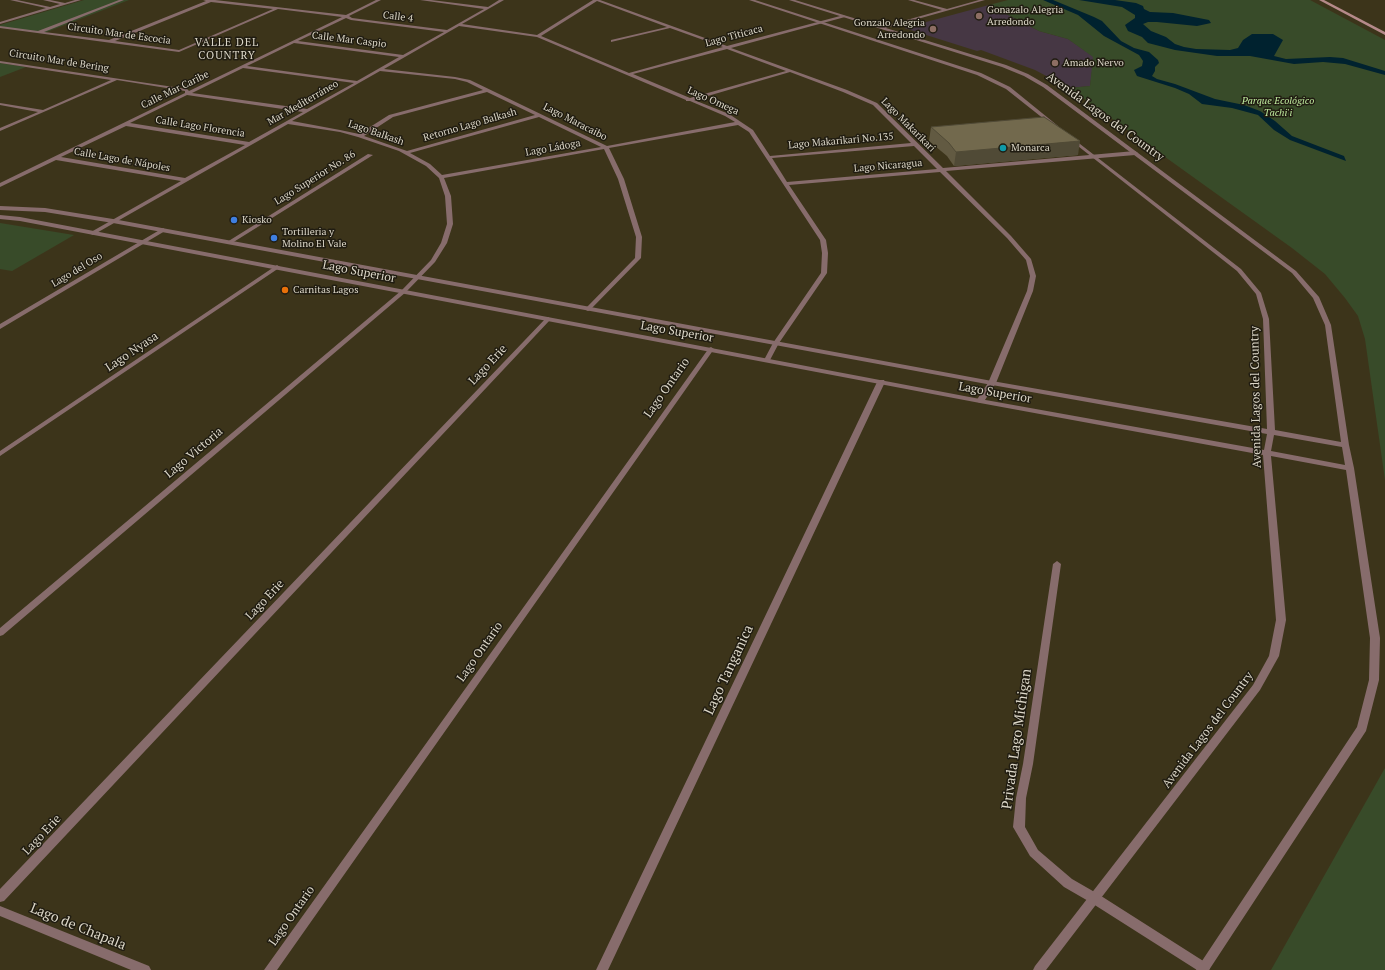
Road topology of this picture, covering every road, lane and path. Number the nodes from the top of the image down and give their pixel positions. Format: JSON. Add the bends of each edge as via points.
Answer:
{"nodes":[{"id":1,"x":12,"y":0,"type":"edge"},
{"id":2,"x":45,"y":0,"type":"edge"},
{"id":3,"x":79,"y":0,"type":"edge"},
{"id":4,"x":122,"y":0,"type":"edge"},
{"id":5,"x":205,"y":0,"type":"edge"},
{"id":6,"x":379,"y":0,"type":"edge"},
{"id":7,"x":422,"y":0,"type":"edge"},
{"id":8,"x":502,"y":0,"type":"edge"},
{"id":9,"x":597,"y":0,"type":"edge"},
{"id":10,"x":751,"y":0,"type":"edge"},
{"id":11,"x":791,"y":0,"type":"edge"},
{"id":12,"x":910,"y":0,"type":"edge"},
{"id":13,"x":983,"y":0,"type":"edge"},
{"id":14,"x":1321,"y":0,"type":"edge"},
{"id":15,"x":210,"y":1,"type":"edge"},
{"id":16,"x":65,"y":4,"type":"junction"},
{"id":17,"x":50,"y":8,"type":"junction"},
{"id":18,"x":489,"y":8,"type":"junction"},
{"id":19,"x":276,"y":9,"type":"junction"},
{"id":20,"x":947,"y":10,"type":"junction"},
{"id":21,"x":346,"y":16,"type":"junction"},
{"id":22,"x":844,"y":16,"type":"junction"},
{"id":23,"x":820,"y":22,"type":"junction"},
{"id":24,"x":0,"y":23,"type":"edge"},
{"id":25,"x":458,"y":25,"type":"junction"},
{"id":26,"x":0,"y":27,"type":"edge"},
{"id":27,"x":671,"y":27,"type":"junction"},
{"id":28,"x":883,"y":28,"type":"junction"},
{"id":29,"x":448,"y":31,"type":"junction"},
{"id":30,"x":37,"y":32,"type":"junction"},
{"id":31,"x":1384,"y":33,"type":"edge"},
{"id":32,"x":538,"y":36,"type":"junction"},
{"id":33,"x":612,"y":41,"type":"dead end"},
{"id":34,"x":108,"y":42,"type":"junction"},
{"id":35,"x":293,"y":42,"type":"junction"},
{"id":36,"x":726,"y":47,"type":"junction"},
{"id":37,"x":404,"y":56,"type":"junction"},
{"id":38,"x":0,"y":62,"type":"edge"},
{"id":39,"x":242,"y":67,"type":"junction"},
{"id":40,"x":380,"y":70,"type":"junction"},
{"id":41,"x":790,"y":71,"type":"junction"},
{"id":42,"x":629,"y":74,"type":"junction"},
{"id":43,"x":116,"y":79,"type":"junction"},
{"id":44,"x":358,"y":82,"type":"junction"},
{"id":45,"x":488,"y":90,"type":"junction"},
{"id":46,"x":187,"y":94,"type":"junction"},
{"id":47,"x":688,"y":100,"type":"junction"},
{"id":48,"x":0,"y":104,"type":"edge"},
{"id":49,"x":44,"y":111,"type":"junction"},
{"id":50,"x":308,"y":111,"type":"junction"},
{"id":51,"x":540,"y":115,"type":"junction"},
{"id":52,"x":287,"y":122,"type":"junction"},
{"id":53,"x":740,"y":123,"type":"junction"},
{"id":54,"x":125,"y":124,"type":"junction"},
{"id":55,"x":0,"y":130,"type":"edge"},
{"id":56,"x":360,"y":136,"type":"junction"},
{"id":57,"x":250,"y":144,"type":"junction"},
{"id":58,"x":914,"y":144,"type":"junction"},
{"id":59,"x":606,"y":147,"type":"junction"},
{"id":60,"x":405,"y":153,"type":"junction"},
{"id":61,"x":1135,"y":153,"type":"junction"},
{"id":62,"x":370,"y":155,"type":"dead end"},
{"id":63,"x":770,"y":157,"type":"junction"},
{"id":64,"x":1095,"y":157,"type":"junction"},
{"id":65,"x":56,"y":158,"type":"junction"},
{"id":66,"x":941,"y":171,"type":"junction"},
{"id":67,"x":441,"y":177,"type":"junction"},
{"id":68,"x":186,"y":180,"type":"junction"},
{"id":69,"x":786,"y":184,"type":"junction"},
{"id":70,"x":0,"y":185,"type":"edge"},
{"id":71,"x":0,"y":208,"type":"edge"},
{"id":72,"x":0,"y":217,"type":"edge"},
{"id":73,"x":113,"y":221,"type":"junction"},
{"id":74,"x":164,"y":230,"type":"junction"},
{"id":75,"x":93,"y":233,"type":"junction"},
{"id":76,"x":143,"y":242,"type":"junction"},
{"id":77,"x":230,"y":242,"type":"junction"},
{"id":78,"x":277,"y":267,"type":"junction"},
{"id":79,"x":419,"y":277,"type":"junction"},
{"id":80,"x":404,"y":291,"type":"junction"},
{"id":81,"x":588,"y":309,"type":"junction"},
{"id":82,"x":548,"y":320,"type":"junction"},
{"id":83,"x":0,"y":327,"type":"edge"},
{"id":84,"x":776,"y":343,"type":"junction"},
{"id":85,"x":711,"y":349,"type":"junction"},
{"id":86,"x":767,"y":360,"type":"junction"},
{"id":87,"x":881,"y":382,"type":"junction"},
{"id":88,"x":992,"y":384,"type":"junction"},
{"id":89,"x":980,"y":402,"type":"junction"},
{"id":90,"x":1271,"y":432,"type":"junction"},
{"id":91,"x":1345,"y":445,"type":"junction"},
{"id":92,"x":1267,"y":453,"type":"junction"},
{"id":93,"x":0,"y":454,"type":"edge"},
{"id":94,"x":1350,"y":468,"type":"junction"},
{"id":95,"x":1057,"y":564,"type":"dead end"},
{"id":96,"x":0,"y":632,"type":"edge"},
{"id":97,"x":0,"y":897,"type":"edge"},
{"id":98,"x":1094,"y":898,"type":"junction"},
{"id":99,"x":0,"y":912,"type":"edge"},
{"id":100,"x":1203,"y":969,"type":"edge"},
{"id":101,"x":145,"y":970,"type":"edge"},
{"id":102,"x":270,"y":970,"type":"edge"},
{"id":103,"x":602,"y":970,"type":"edge"},
{"id":104,"x":1039,"y":970,"type":"edge"}],
"edges":[{"from":1,"to":17,"type":"street","name":"Circuito Mar de Escocia"},
{"from":2,"to":16,"type":"street","name":"Circuito Mar de Escocia"},
{"from":3,"to":16,"type":"street","name":"Circuito Mar de Escocia"},
{"from":4,"to":30,"type":"street"},
{"from":5,"to":15,"type":"street","name":"Circuito Mar de Escocia"},
{"from":6,"to":21,"type":"street","name":"Calle Mar Caribe"},
{"from":7,"to":18,"type":"street"},
{"from":8,"to":18,"type":"street","name":"Mar Mediterráneo"},
{"from":9,"to":27,"type":"street","name":"Lago Makarikari"},
{"from":9,"to":32,"type":"street"},
{"from":10,"to":23,"type":"street","name":"Avenida Lagos del Country"},
{"from":11,"to":22,"type":"street","name":"Avenida Lagos del Country"},
{"from":12,"to":20,"type":"street"},
{"from":13,"to":20,"type":"street"},
{"from":14,"to":31,"type":"main road"},
{"from":15,"to":19,"type":"street","name":"Circuito Mar de Escocia"},
{"from":15,"to":34,"type":"street"},
{"from":16,"to":17,"type":"street","name":"Circuito Mar de Escocia"},
{"from":17,"to":24,"type":"street","name":"Circuito Mar de Escocia"},
{"from":18,"to":25,"type":"street","name":"Mar Mediterráneo"},
{"from":19,"to":21,"type":"street","name":"Circuito Mar de Escocia"},
{"from":19,"to":34,"type":"street","name":"Circuito Mar de Escocia","via":[[179,51]]},
{"from":20,"to":28,"type":"street"},
{"from":21,"to":29,"type":"street","name":"Calle 4","via":[[351,19]]},
{"from":21,"to":35,"type":"street","name":"Calle Mar Caribe"},
{"from":22,"to":23,"type":"street","name":"Lago Titicaca"},
{"from":22,"to":28,"type":"street","name":"Avenida Lagos del Country"},
{"from":23,"to":36,"type":"street","name":"Lago Titicaca"},
{"from":23,"to":64,"type":"street","name":"Avenida Lagos del Country","via":[[996,81]]},
{"from":25,"to":29,"type":"street","name":"Mar Mediterráneo"},
{"from":25,"to":32,"type":"street","name":"Lago Omega"},
{"from":26,"to":30,"type":"street","name":"Circuito Mar de Escocia"},
{"from":27,"to":33,"type":"street"},
{"from":27,"to":36,"type":"street","name":"Lago Makarikari"},
{"from":28,"to":61,"type":"street","name":"Avenida Lagos del Country","via":[[1026,75],[1045,86]]},
{"from":29,"to":37,"type":"street","name":"Mar Mediterráneo"},
{"from":30,"to":34,"type":"street","name":"Circuito Mar de Escocia"},
{"from":32,"to":42,"type":"street","name":"Lago Omega"},
{"from":35,"to":37,"type":"street","name":"Calle Mar Caspio"},
{"from":35,"to":39,"type":"street","name":"Calle Mar Caribe"},
{"from":36,"to":41,"type":"street","name":"Lago Makarikari"},
{"from":36,"to":42,"type":"street","name":"Lago Titicaca"},
{"from":37,"to":40,"type":"street","name":"Mar Mediterráneo"},
{"from":38,"to":43,"type":"street","name":"Circuito Mar de Bering"},
{"from":39,"to":44,"type":"street"},
{"from":39,"to":46,"type":"street","name":"Calle Mar Caribe"},
{"from":40,"to":44,"type":"street","name":"Mar Mediterráneo"},
{"from":40,"to":45,"type":"street","name":"Lago Maracaibo","via":[[455,78]]},
{"from":41,"to":47,"type":"street"},
{"from":41,"to":58,"type":"street","name":"Lago Makarikari","via":[[875,104]]},
{"from":42,"to":47,"type":"street","name":"Lago Omega"},
{"from":43,"to":46,"type":"street","name":"Circuito Mar de Bering","via":[[187,90]]},
{"from":43,"to":49,"type":"street","name":"Circuito Mar de Bering"},
{"from":44,"to":50,"type":"street","name":"Mar Mediterráneo"},
{"from":45,"to":51,"type":"street","name":"Lago Maracaibo"},
{"from":45,"to":56,"type":"street","via":[[391,116]]},
{"from":46,"to":50,"type":"street"},
{"from":46,"to":54,"type":"street","name":"Calle Mar Caribe"},
{"from":47,"to":53,"type":"street","name":"Lago Omega","via":[[727,115]]},
{"from":48,"to":49,"type":"street"},
{"from":49,"to":55,"type":"street","name":"Circuito Mar de Bering"},
{"from":50,"to":52,"type":"street","name":"Mar Mediterráneo"},
{"from":51,"to":59,"type":"street","name":"Lago Maracaibo"},
{"from":51,"to":60,"type":"street","name":"Retorno Lago Balkash"},
{"from":52,"to":56,"type":"street","name":"Lago Balkash"},
{"from":52,"to":57,"type":"street","name":"Mar Mediterráneo"},
{"from":53,"to":59,"type":"street","name":"Lago Ládoga"},
{"from":53,"to":63,"type":"street","name":"Lago Omega","via":[[751,131]]},
{"from":54,"to":57,"type":"street","name":"Calle Lago Florencia"},
{"from":54,"to":65,"type":"street","name":"Calle Mar Caribe"},
{"from":56,"to":60,"type":"street","name":"Lago Balkash"},
{"from":57,"to":68,"type":"street","name":"Mar Mediterráneo"},
{"from":58,"to":63,"type":"street","name":"Lago Makarikari No.135"},
{"from":58,"to":66,"type":"street","name":"Lago Makarikari"},
{"from":59,"to":67,"type":"street","name":"Lago Ládoga"},
{"from":59,"to":81,"type":"street","name":"Lago Maracaibo","via":[[621,179],[639,237],[638,258]]},
{"from":60,"to":67,"type":"street","name":"Lago Balkash","via":[[428,165]]},
{"from":61,"to":64,"type":"street","name":"Lago Nicaragua"},
{"from":61,"to":91,"type":"street","name":"Avenida Lagos del Country","via":[[1294,272],[1316,297],[1328,325]]},
{"from":62,"to":77,"type":"street","name":"Lago Superior No. 86"},
{"from":63,"to":69,"type":"street","name":"Lago Omega"},
{"from":64,"to":66,"type":"street","name":"Lago Nicaragua"},
{"from":64,"to":90,"type":"street","name":"Avenida Lagos del Country","via":[[1239,270],[1259,294],[1266,319]]},
{"from":65,"to":68,"type":"street","name":"Calle Lago de Nápoles"},
{"from":65,"to":70,"type":"street","name":"Calle Mar Caribe"},
{"from":66,"to":69,"type":"street","name":"Lago Nicaragua"},
{"from":66,"to":88,"type":"street","name":"Lago Makarikari","via":[[1009,237],[1029,260],[1033,276],[1030,291]]},
{"from":67,"to":79,"type":"street","name":"Lago Balkash","via":[[448,196],[450,224],[444,243]]},
{"from":68,"to":73,"type":"street","name":"Mar Mediterráneo"},
{"from":69,"to":84,"type":"street","name":"Lago Omega","via":[[823,240],[824,273]]},
{"from":71,"to":73,"type":"street","name":"Lago Superior","via":[[45,210]]},
{"from":72,"to":75,"type":"street","name":"Lago Superior"},
{"from":73,"to":74,"type":"street","name":"Lago Superior"},
{"from":73,"to":75,"type":"street","name":"Mar Mediterráneo"},
{"from":74,"to":76,"type":"street","name":"Lago del Oso"},
{"from":74,"to":77,"type":"street","name":"Lago Superior"},
{"from":75,"to":76,"type":"street","name":"Lago Superior"},
{"from":76,"to":78,"type":"street","name":"Lago Superior"},
{"from":76,"to":83,"type":"street","name":"Lago del Oso"},
{"from":77,"to":79,"type":"street","name":"Lago Superior"},
{"from":78,"to":80,"type":"street","name":"Lago Superior"},
{"from":78,"to":93,"type":"street","name":"Lago Nyasa"},
{"from":79,"to":80,"type":"street","name":"Lago Balkash"},
{"from":79,"to":81,"type":"street","name":"Lago Superior"},
{"from":80,"to":82,"type":"street","name":"Lago Superior"},
{"from":80,"to":96,"type":"street","name":"Lago Victoria"},
{"from":81,"to":84,"type":"street","name":"Lago Superior"},
{"from":82,"to":85,"type":"street","name":"Lago Superior"},
{"from":82,"to":97,"type":"street","name":"Lago Erie"},
{"from":84,"to":86,"type":"street","name":"Lago Omega"},
{"from":84,"to":88,"type":"street","name":"Lago Superior"},
{"from":85,"to":86,"type":"street","name":"Lago Superior"},
{"from":85,"to":102,"type":"street","name":"Lago Ontario"},
{"from":86,"to":87,"type":"street","name":"Lago Superior"},
{"from":87,"to":89,"type":"street","name":"Lago Superior"},
{"from":87,"to":103,"type":"street","name":"Lago Tanganica"},
{"from":88,"to":89,"type":"street","name":"Lago Makarikari"},
{"from":88,"to":90,"type":"street","name":"Lago Superior"},
{"from":89,"to":92,"type":"street","name":"Lago Superior"},
{"from":90,"to":91,"type":"street","name":"Lago Superior"},
{"from":90,"to":92,"type":"street","name":"Avenida Lagos del Country"},
{"from":91,"to":94,"type":"street","name":"Avenida Lagos del Country"},
{"from":92,"to":94,"type":"street","name":"Lago Superior"},
{"from":92,"to":98,"type":"street","name":"Avenida Lagos del Country","via":[[1281,620],[1274,656],[1257,687]]},
{"from":94,"to":100,"type":"street","name":"Avenida Lagos del Country","via":[[1375,638],[1374,680],[1362,728]]},
{"from":95,"to":98,"type":"street","name":"Privada Lago Michigan","via":[[1021,798],[1019,827],[1034,853],[1068,883]]},
{"from":98,"to":100,"type":"street","name":"Privada Lago Michigan"},
{"from":98,"to":104,"type":"street","name":"Avenida Lagos del Country"},
{"from":99,"to":101,"type":"street","name":"Lago de Chapala"}]}
